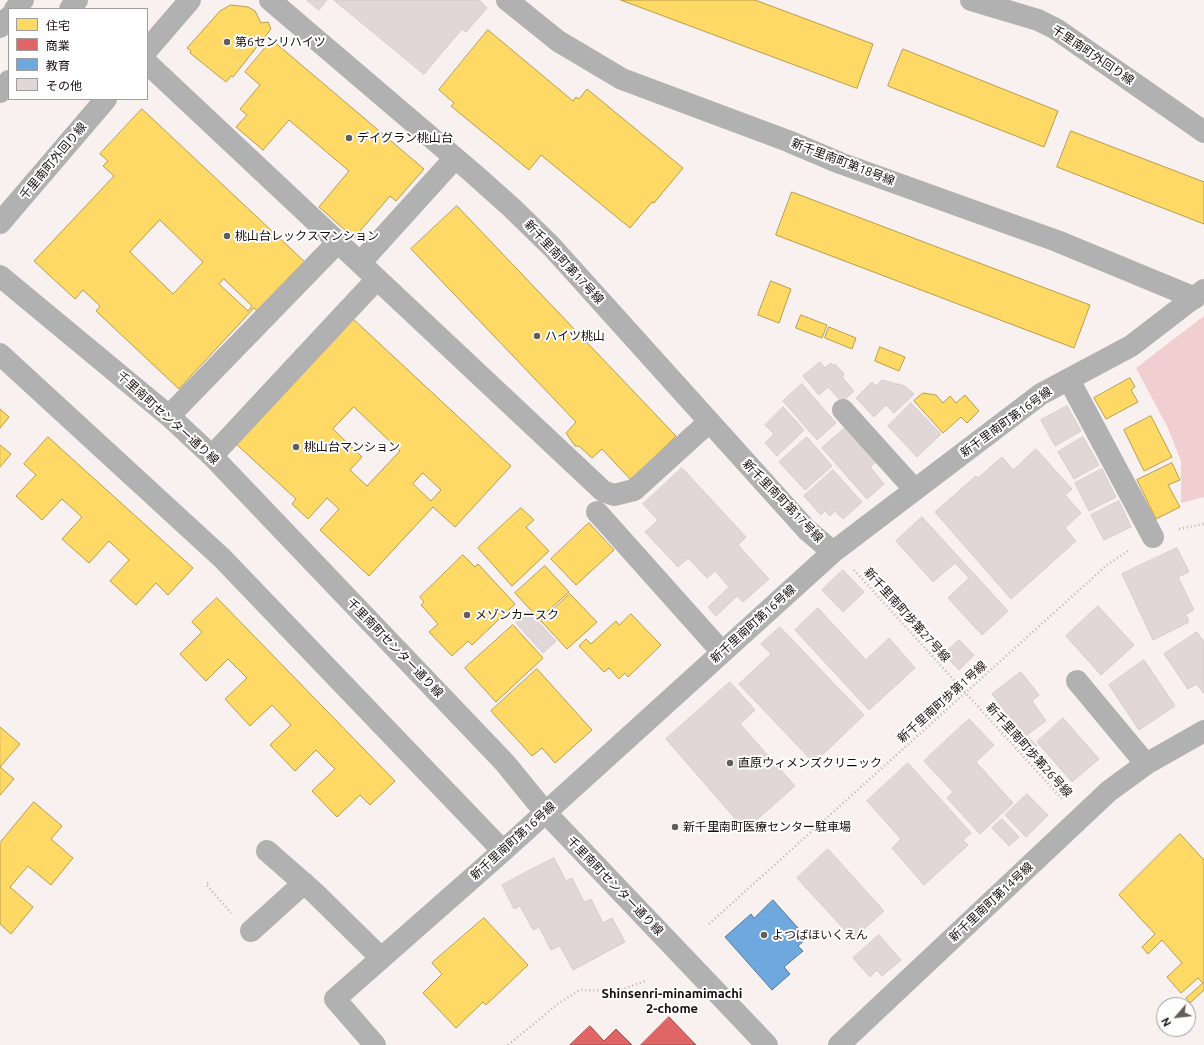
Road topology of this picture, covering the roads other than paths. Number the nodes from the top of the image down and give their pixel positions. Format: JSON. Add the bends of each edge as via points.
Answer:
{"nodes":[{"id":1,"x":23,"y":0,"type":"edge"},
{"id":2,"x":78,"y":0,"type":"edge"},
{"id":3,"x":190,"y":0,"type":"edge"},
{"id":4,"x":270,"y":0,"type":"edge"},
{"id":5,"x":507,"y":0,"type":"edge"},
{"id":6,"x":972,"y":0,"type":"edge"},
{"id":7,"x":16,"y":8,"type":"edge"},
{"id":8,"x":71,"y":8,"type":"edge"},
{"id":9,"x":8,"y":17,"type":"edge"},
{"id":10,"x":0,"y":27,"type":"edge"},
{"id":11,"x":148,"y":49,"type":"edge"},
{"id":12,"x":148,"y":64,"type":"edge"},
{"id":13,"x":8,"y":82,"type":"edge"},
{"id":14,"x":0,"y":92,"type":"edge"},
{"id":15,"x":105,"y":100,"type":"edge"},
{"id":16,"x":1204,"y":132,"type":"edge"},
{"id":17,"x":455,"y":158,"type":"junction"},
{"id":18,"x":0,"y":223,"type":"edge"},
{"id":19,"x":338,"y":242,"type":"junction"},
{"id":20,"x":360,"y":263,"type":"junction"},
{"id":21,"x":0,"y":276,"type":"edge"},
{"id":22,"x":377,"y":279,"type":"junction"},
{"id":23,"x":1199,"y":294,"type":"edge"},
{"id":24,"x":0,"y":354,"type":"edge"},
{"id":25,"x":1069,"y":380,"type":"junction"},
{"id":26,"x":843,"y":410,"type":"dead end"},
{"id":27,"x":169,"y":416,"type":"junction"},
{"id":28,"x":709,"y":422,"type":"junction"},
{"id":29,"x":212,"y":456,"type":"junction"},
{"id":30,"x":915,"y":490,"type":"junction"},
{"id":31,"x":597,"y":512,"type":"dead end"},
{"id":32,"x":1153,"y":537,"type":"road end"},
{"id":33,"x":833,"y":552,"type":"junction"},
{"id":34,"x":722,"y":652,"type":"junction"},
{"id":35,"x":1077,"y":681,"type":"dead end"},
{"id":36,"x":1204,"y":731,"type":"edge"},
{"id":37,"x":1146,"y":764,"type":"junction"},
{"id":38,"x":545,"y":812,"type":"junction"},
{"id":39,"x":267,"y":851,"type":"dead end"},
{"id":40,"x":503,"y":851,"type":"junction"},
{"id":41,"x":304,"y":884,"type":"junction"},
{"id":42,"x":251,"y":931,"type":"dead end"},
{"id":43,"x":381,"y":958,"type":"junction"},
{"id":44,"x":375,"y":1045,"type":"edge"},
{"id":45,"x":767,"y":1045,"type":"edge"},
{"id":46,"x":839,"y":1045,"type":"edge"}],
"edges":[{"from":1,"to":7,"type":"highway"},
{"from":2,"to":8,"type":"highway"},
{"from":3,"to":11,"type":"street"},
{"from":4,"to":17,"type":"street","name":"新千里南町第17号線"},
{"from":5,"to":23,"type":"street","name":"新千里南町第18号線","via":[[558,41],[622,79]]},
{"from":6,"to":16,"type":"street","name":"千里南町外回り線","via":[[1038,20],[1056,29]]},
{"from":9,"to":10,"type":"highway"},
{"from":12,"to":19,"type":"street"},
{"from":13,"to":14,"type":"highway"},
{"from":15,"to":18,"type":"street","name":"千里南町外回り線"},
{"from":17,"to":20,"type":"street"},
{"from":17,"to":28,"type":"street","name":"新千里南町第17号線","via":[[552,247]]},
{"from":19,"to":20,"type":"street"},
{"from":19,"to":27,"type":"street"},
{"from":20,"to":22,"type":"street"},
{"from":21,"to":27,"type":"street","name":"千里南町センター通り線"},
{"from":22,"to":28,"type":"street","via":[[603,491],[614,496],[634,490]]},
{"from":22,"to":29,"type":"street"},
{"from":23,"to":25,"type":"street","name":"新千里南町第16号線","via":[[1131,346]]},
{"from":24,"to":40,"type":"street","via":[[222,558]]},
{"from":25,"to":30,"type":"street","name":"新千里南町第16号線","via":[[1038,397]]},
{"from":25,"to":32,"type":"street"},
{"from":26,"to":30,"type":"street"},
{"from":27,"to":29,"type":"street","name":"千里南町センター通り線"},
{"from":28,"to":33,"type":"street","name":"新千里南町第17号線","via":[[807,530]]},
{"from":29,"to":38,"type":"street","name":"千里南町センター通り線","via":[[505,763]]},
{"from":30,"to":33,"type":"street","name":"新千里南町第16号線"},
{"from":31,"to":34,"type":"street"},
{"from":33,"to":34,"type":"street","name":"新千里南町第16号線"},
{"from":34,"to":38,"type":"street","name":"新千里南町第16号線"},
{"from":35,"to":37,"type":"street"},
{"from":36,"to":37,"type":"street","name":"新千里南町第14号線"},
{"from":37,"to":46,"type":"street","name":"新千里南町第14号線","via":[[1109,791]]},
{"from":38,"to":40,"type":"street","name":"新千里南町第16号線"},
{"from":38,"to":45,"type":"street","name":"千里南町センター通り線"},
{"from":39,"to":41,"type":"street"},
{"from":40,"to":43,"type":"street","name":"新千里南町第16号線"},
{"from":41,"to":42,"type":"street"},
{"from":41,"to":43,"type":"street"},
{"from":43,"to":44,"type":"street","name":"新千里南町第16号線","via":[[335,999]]}]}
